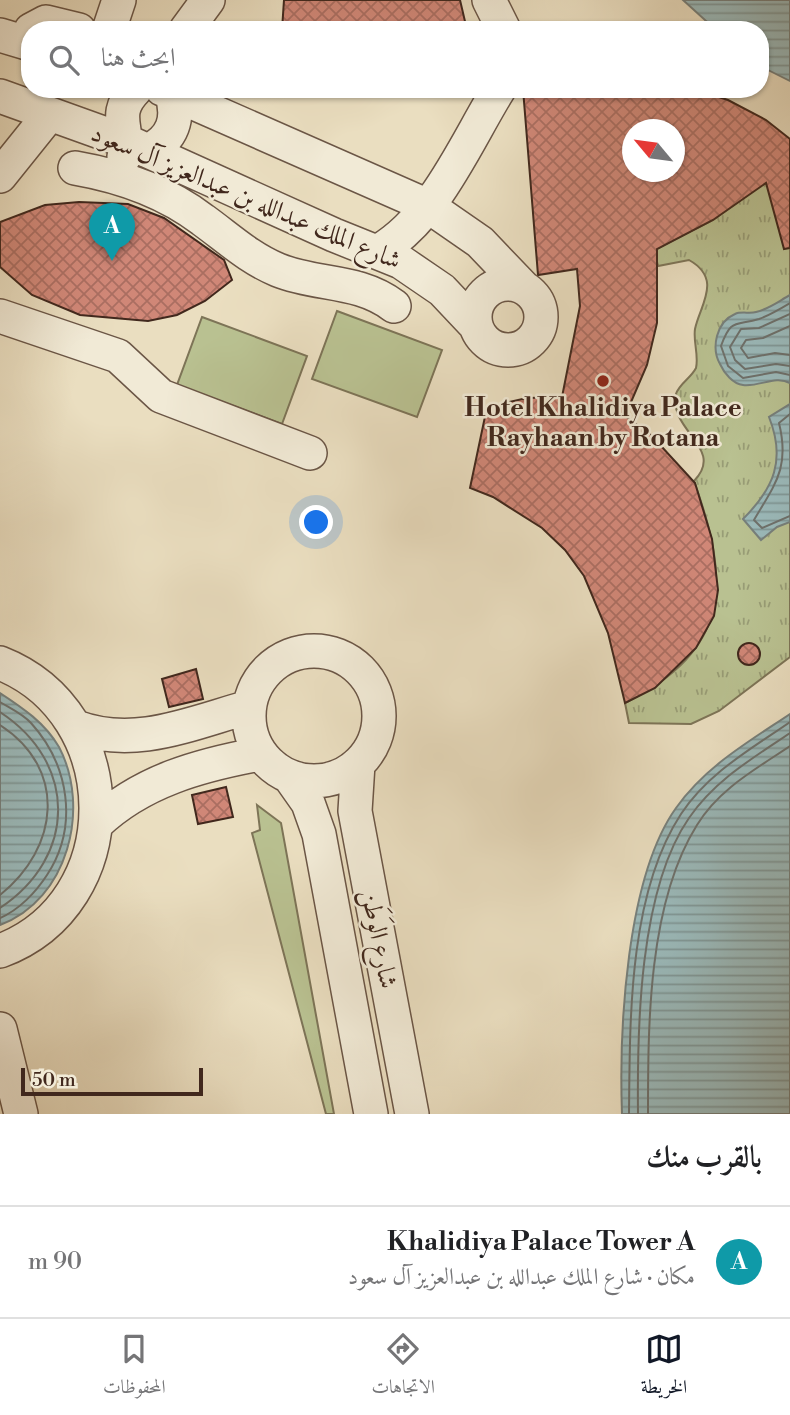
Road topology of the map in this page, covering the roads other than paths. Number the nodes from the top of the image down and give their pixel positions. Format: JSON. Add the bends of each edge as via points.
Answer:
{"nodes":[{"id":1,"x":119,"y":0,"type":"edge"},
{"id":2,"x":208,"y":0,"type":"edge"},
{"id":3,"x":489,"y":0,"type":"edge"},
{"id":4,"x":111,"y":21,"type":"edge"},
{"id":5,"x":193,"y":21,"type":"edge"},
{"id":6,"x":500,"y":21,"type":"edge"},
{"id":7,"x":0,"y":96,"type":"edge"},
{"id":8,"x":131,"y":98,"type":"edge"},
{"id":9,"x":169,"y":98,"type":"edge"},
{"id":10,"x":182,"y":98,"type":"edge"},
{"id":11,"x":494,"y":98,"type":"edge"},
{"id":12,"x":49,"y":115,"type":"junction"},
{"id":13,"x":138,"y":146,"type":"junction"},
{"id":14,"x":75,"y":168,"type":"dead end"},
{"id":15,"x":0,"y":176,"type":"edge"},
{"id":16,"x":119,"y":178,"type":"junction"},
{"id":17,"x":428,"y":206,"type":"junction"},
{"id":18,"x":367,"y":247,"type":"junction"},
{"id":19,"x":343,"y":283,"type":"junction"},
{"id":20,"x":524,"y":288,"type":"junction"},
{"id":21,"x":394,"y":306,"type":"dead end"},
{"id":22,"x":0,"y":316,"type":"edge"},
{"id":23,"x":475,"y":325,"type":"junction"},
{"id":24,"x":310,"y":453,"type":"dead end"},
{"id":25,"x":4,"y":662,"type":"edge"},
{"id":26,"x":249,"y":707,"type":"junction"},
{"id":27,"x":76,"y":727,"type":"junction"},
{"id":28,"x":156,"y":733,"type":"junction"},
{"id":29,"x":260,"y":754,"type":"junction"},
{"id":30,"x":358,"y":764,"type":"junction"},
{"id":31,"x":289,"y":776,"type":"junction"},
{"id":32,"x":166,"y":778,"type":"junction"},
{"id":33,"x":96,"y":824,"type":"junction"},
{"id":34,"x":0,"y":951,"type":"edge"},
{"id":35,"x":0,"y":1029,"type":"edge"},
{"id":36,"x":21,"y":1114,"type":"edge"},
{"id":37,"x":371,"y":1114,"type":"edge"},
{"id":38,"x":412,"y":1114,"type":"edge"}],
"edges":[{"from":1,"to":4,"type":"street"},
{"from":2,"to":5,"type":"street"},
{"from":3,"to":6,"type":"street"},
{"from":7,"to":12,"type":"street","name":"شارع الملك عبدالله بن عبدالعزيز آل سعود"},
{"from":8,"to":13,"type":"street","via":[[121,124]]},
{"from":9,"to":13,"type":"street","via":[[176,116],[167,137]]},
{"from":10,"to":17,"type":"street"},
{"from":11,"to":17,"type":"street"},
{"from":12,"to":13,"type":"street","name":"شارع الملك عبدالله بن عبدالعزيز آل سعود"},
{"from":12,"to":15,"type":"street"},
{"from":13,"to":16,"type":"street"},
{"from":13,"to":18,"type":"street","name":"شارع الملك عبدالله بن عبدالعزيز آل سعود"},
{"from":14,"to":16,"type":"street"},
{"from":16,"to":19,"type":"street","via":[[185,208],[239,249],[278,270]]},
{"from":17,"to":18,"type":"street","via":[[404,234]]},
{"from":17,"to":20,"type":"street","via":[[480,242]]},
{"from":18,"to":19,"type":"street"},
{"from":18,"to":23,"type":"street","name":"شارع الملك عبدالله بن عبدالعزيز آل سعود","via":[[422,274]]},
{"from":19,"to":21,"type":"street","via":[[370,291]]},
{"from":20,"to":23,"type":"street","via":[[503,284],[484,294],[477,304]]},
{"from":20,"to":23,"type":"street","via":[[533,295],[541,315],[540,326],[528,344],[519,349],[497,349],[487,344]]},
{"from":22,"to":24,"type":"street","via":[[118,356],[161,396]]},
{"from":25,"to":27,"type":"street","via":[[59,704]]},
{"from":26,"to":28,"type":"street"},
{"from":26,"to":29,"type":"street","via":[[251,731]]},
{"from":26,"to":30,"type":"street","via":[[258,682],[281,660],[313,651],[346,660],[370,684],[378,717],[369,750]]},
{"from":27,"to":28,"type":"street","via":[[122,738]]},
{"from":27,"to":33,"type":"street","via":[[97,791]]},
{"from":28,"to":32,"type":"street"},
{"from":29,"to":31,"type":"street"},
{"from":29,"to":32,"type":"street"},
{"from":30,"to":31,"type":"street","via":[[325,780]]},
{"from":30,"to":38,"type":"street","name":"شارع الوَطَن","via":[[355,811]]},
{"from":31,"to":37,"type":"street","name":"شارع الوَطَن","via":[[308,803],[319,834]]},
{"from":32,"to":33,"type":"street","via":[[127,798]]},
{"from":33,"to":34,"type":"street","via":[[90,855],[59,910],[36,931]]},
{"from":35,"to":36,"type":"street"}]}
